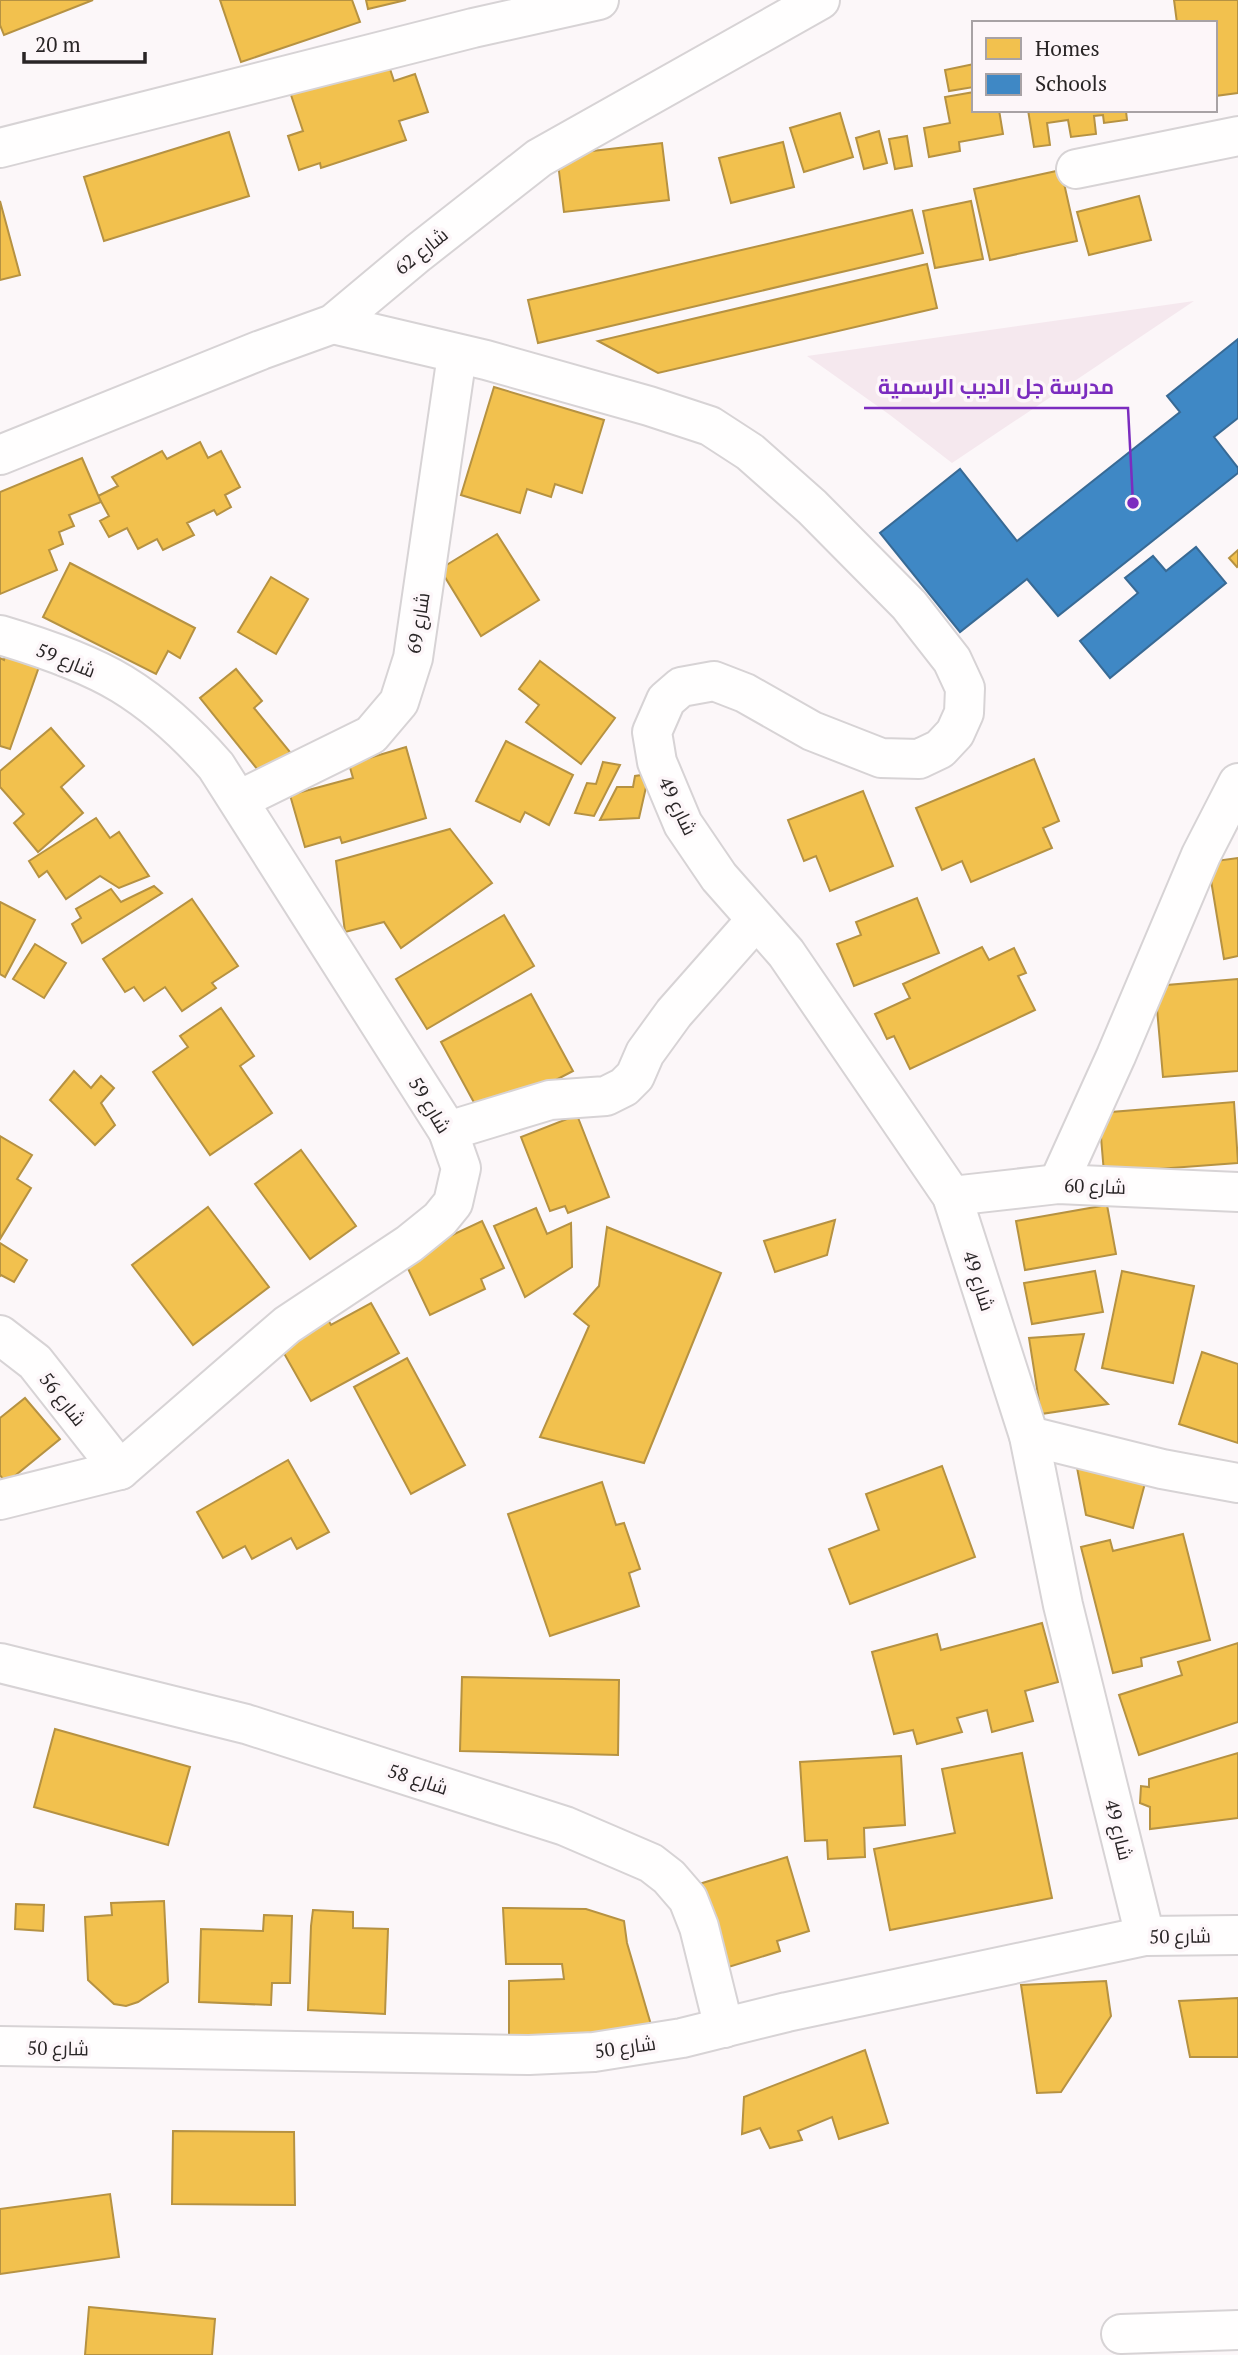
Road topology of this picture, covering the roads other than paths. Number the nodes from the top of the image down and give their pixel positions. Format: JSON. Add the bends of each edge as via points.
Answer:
{"nodes":[{"id":1,"x":599,"y":0,"type":"edge"},
{"id":2,"x":820,"y":0,"type":"edge"},
{"id":3,"x":523,"y":9,"type":"edge"},
{"id":4,"x":1238,"y":136,"type":"edge"},
{"id":5,"x":0,"y":148,"type":"edge"},
{"id":6,"x":1076,"y":169,"type":"dead end"},
{"id":7,"x":333,"y":324,"type":"junction"},
{"id":8,"x":457,"y":355,"type":"junction"},
{"id":9,"x":0,"y":454,"type":"edge"},
{"id":10,"x":0,"y":635,"type":"edge"},
{"id":11,"x":1238,"y":783,"type":"edge"},
{"id":12,"x":239,"y":800,"type":"junction"},
{"id":13,"x":756,"y":920,"type":"junction"},
{"id":14,"x":448,"y":1131,"type":"junction"},
{"id":15,"x":1058,"y":1184,"type":"junction"},
{"id":16,"x":1238,"y":1192,"type":"edge"},
{"id":17,"x":952,"y":1196,"type":"junction"},
{"id":18,"x":0,"y":1335,"type":"edge"},
{"id":19,"x":1029,"y":1436,"type":"junction"},
{"id":20,"x":120,"y":1470,"type":"junction"},
{"id":21,"x":1238,"y":1483,"type":"edge"},
{"id":22,"x":0,"y":1500,"type":"edge"},
{"id":23,"x":0,"y":1663,"type":"edge"},
{"id":24,"x":1238,"y":1935,"type":"edge"},
{"id":25,"x":1145,"y":1936,"type":"junction"},
{"id":26,"x":724,"y":2028,"type":"junction"},
{"id":27,"x":0,"y":2046,"type":"edge"},
{"id":28,"x":1238,"y":2330,"type":"edge"},
{"id":29,"x":1121,"y":2334,"type":"dead end"}],
"edges":[{"from":1,"to":3,"type":"street"},
{"from":2,"to":7,"type":"street","name":"شارع 62","via":[[540,158]]},
{"from":3,"to":5,"type":"street"},
{"from":4,"to":6,"type":"street"},
{"from":7,"to":8,"type":"street","name":"شارع 49"},
{"from":7,"to":9,"type":"street","name":"شارع 62"},
{"from":8,"to":12,"type":"street","name":"شارع 69","via":[[413,658],[399,702],[371,735]]},
{"from":8,"to":13,"type":"street","name":"شارع 49","via":[[710,426],[750,452],[812,507],[909,605],[953,660],[965,688],[964,713],[955,733],[940,749],[919,760],[881,758],[812,731],[714,681],[681,687],[666,699],[652,732],[657,762],[683,824]]},
{"from":10,"to":12,"type":"street","name":"شارع 59","via":[[67,659],[138,695],[190,736]]},
{"from":11,"to":15,"type":"street","via":[[1201,855]]},
{"from":12,"to":14,"type":"street","name":"شارع 59"},
{"from":13,"to":14,"type":"street","via":[[674,1013],[624,1087],[606,1096],[550,1100]]},
{"from":13,"to":17,"type":"street","name":"شارع 49","via":[[786,953]]},
{"from":14,"to":20,"type":"street","name":"شارع 59","via":[[461,1168],[453,1203],[440,1219],[287,1325]]},
{"from":15,"to":16,"type":"street","name":"شارع 60"},
{"from":15,"to":17,"type":"street","name":"شارع 60"},
{"from":17,"to":19,"type":"street","name":"شارع 49"},
{"from":18,"to":20,"type":"street","name":"شارع 56","via":[[34,1362]]},
{"from":19,"to":21,"type":"street"},
{"from":19,"to":25,"type":"street","name":"شارع 49","via":[[1063,1605]]},
{"from":20,"to":22,"type":"street","name":"شارع 59"},
{"from":23,"to":26,"type":"street","name":"شارع 58","via":[[246,1724],[565,1826],[651,1863],[688,1899]]},
{"from":24,"to":25,"type":"street","name":"شارع 50"},
{"from":25,"to":26,"type":"street","name":"شارع 50"},
{"from":26,"to":27,"type":"street","name":"شارع 50","via":[[594,2052],[529,2055]]},
{"from":28,"to":29,"type":"street"}]}
